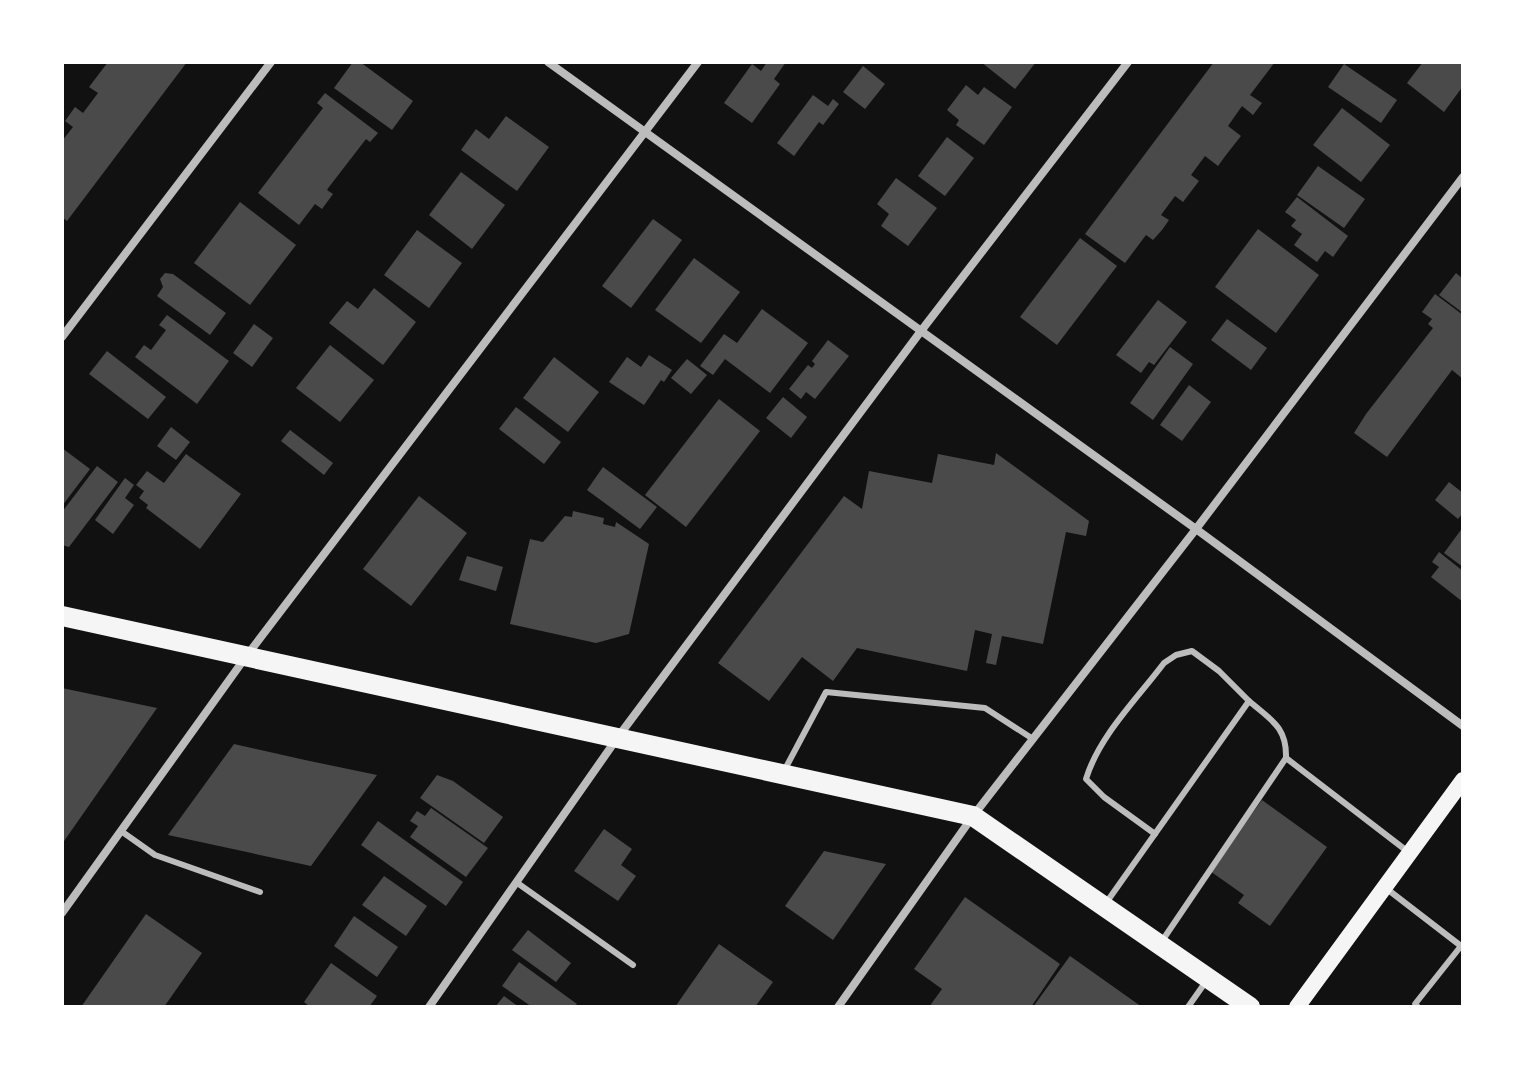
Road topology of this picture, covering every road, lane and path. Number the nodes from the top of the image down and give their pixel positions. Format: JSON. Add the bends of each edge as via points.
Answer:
{"nodes":[{"id":1,"x":271,"y":62,"type":"edge"},
{"id":2,"x":548,"y":62,"type":"edge"},
{"id":3,"x":698,"y":62,"type":"edge"},
{"id":4,"x":1128,"y":62,"type":"edge"},
{"id":5,"x":644,"y":134,"type":"junction"},
{"id":6,"x":1463,"y":177,"type":"edge"},
{"id":7,"x":921,"y":331,"type":"junction"},
{"id":8,"x":62,"y":337,"type":"edge"},
{"id":9,"x":1196,"y":529,"type":"junction"},
{"id":10,"x":62,"y":616,"type":"edge"},
{"id":11,"x":245,"y":658,"type":"junction"},
{"id":12,"x":1249,"y":701,"type":"junction"},
{"id":13,"x":1463,"y":726,"type":"edge"},
{"id":14,"x":618,"y":737,"type":"junction"},
{"id":15,"x":1033,"y":739,"type":"junction"},
{"id":16,"x":1286,"y":758,"type":"junction"},
{"id":17,"x":783,"y":774,"type":"junction"},
{"id":18,"x":1463,"y":780,"type":"edge"},
{"id":19,"x":973,"y":816,"type":"junction"},
{"id":20,"x":121,"y":831,"type":"junction"},
{"id":21,"x":1155,"y":834,"type":"junction"},
{"id":22,"x":1410,"y":854,"type":"junction"},
{"id":23,"x":516,"y":882,"type":"junction"},
{"id":24,"x":1384,"y":887,"type":"junction"},
{"id":25,"x":260,"y":892,"type":"dead end"},
{"id":26,"x":1104,"y":906,"type":"junction"},
{"id":27,"x":62,"y":913,"type":"edge"},
{"id":28,"x":1160,"y":944,"type":"junction"},
{"id":29,"x":633,"y":965,"type":"dead end"},
{"id":30,"x":1208,"y":978,"type":"junction"},
{"id":31,"x":429,"y":1007,"type":"edge"},
{"id":32,"x":838,"y":1007,"type":"edge"},
{"id":33,"x":1188,"y":1007,"type":"edge"},
{"id":34,"x":1250,"y":1007,"type":"edge"},
{"id":35,"x":1297,"y":1007,"type":"edge"},
{"id":36,"x":1418,"y":1007,"type":"edge"}],
"edges":[{"from":1,"to":8,"type":"street"},
{"from":2,"to":5,"type":"street"},
{"from":3,"to":5,"type":"street"},
{"from":4,"to":7,"type":"street"},
{"from":5,"to":7,"type":"street"},
{"from":5,"to":11,"type":"street"},
{"from":6,"to":9,"type":"street"},
{"from":7,"to":9,"type":"street"},
{"from":7,"to":14,"type":"street"},
{"from":9,"to":13,"type":"street"},
{"from":9,"to":15,"type":"street"},
{"from":10,"to":11,"type":"main road"},
{"from":11,"to":14,"type":"main road"},
{"from":11,"to":20,"type":"street"},
{"from":12,"to":16,"type":"lane","via":[[1281,728]]},
{"from":12,"to":21,"type":"lane"},
{"from":12,"to":21,"type":"lane","via":[[1192,651],[1164,663],[1109,736],[1086,779]]},
{"from":14,"to":17,"type":"main road"},
{"from":14,"to":23,"type":"street"},
{"from":15,"to":17,"type":"lane","via":[[985,708],[826,692]]},
{"from":15,"to":19,"type":"street"},
{"from":16,"to":22,"type":"lane"},
{"from":16,"to":28,"type":"lane"},
{"from":17,"to":19,"type":"main road"},
{"from":18,"to":22,"type":"main road"},
{"from":19,"to":26,"type":"main road"},
{"from":19,"to":32,"type":"street"},
{"from":20,"to":25,"type":"lane","via":[[155,855]]},
{"from":20,"to":27,"type":"street"},
{"from":21,"to":26,"type":"lane"},
{"from":22,"to":24,"type":"main road"},
{"from":23,"to":29,"type":"lane"},
{"from":23,"to":31,"type":"street"},
{"from":24,"to":35,"type":"main road"},
{"from":24,"to":36,"type":"lane","via":[[1461,946],[1415,1004]]},
{"from":26,"to":28,"type":"main road"},
{"from":28,"to":30,"type":"main road"},
{"from":30,"to":33,"type":"lane"},
{"from":30,"to":34,"type":"main road"}]}
